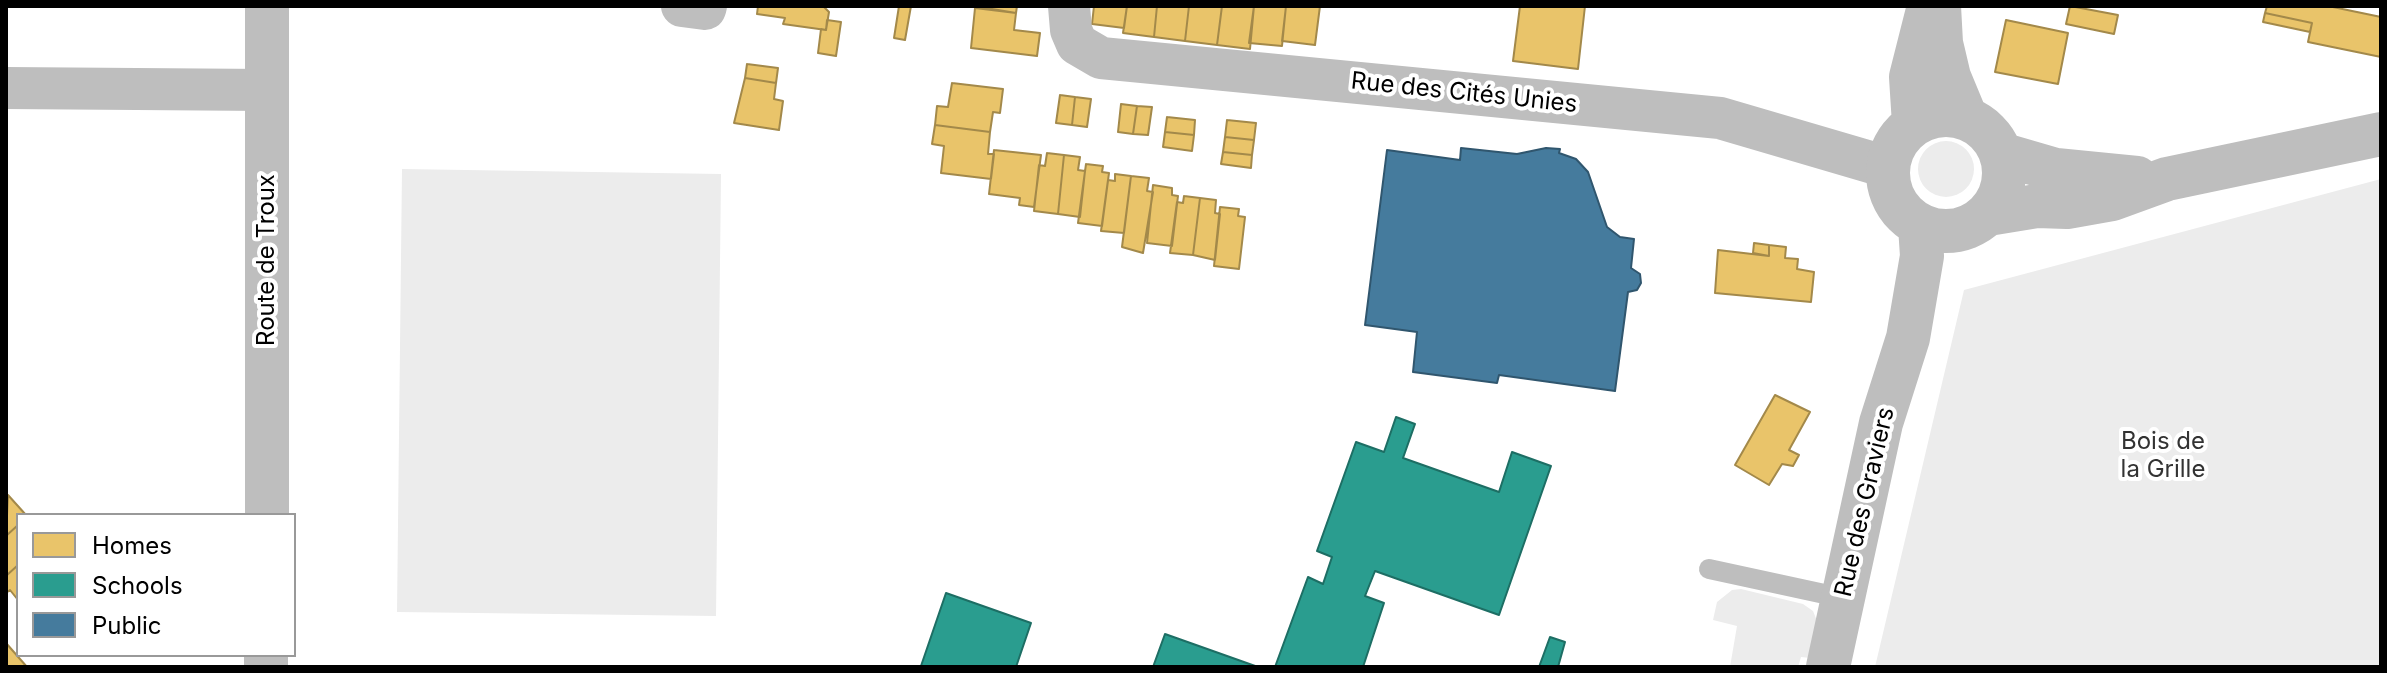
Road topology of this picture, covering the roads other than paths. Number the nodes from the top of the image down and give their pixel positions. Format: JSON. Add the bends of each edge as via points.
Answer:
{"nodes":[{"id":1,"x":267,"y":6,"type":"edge"},
{"id":2,"x":682,"y":6,"type":"edge"},
{"id":3,"x":706,"y":6,"type":"edge"},
{"id":4,"x":1069,"y":6,"type":"edge"},
{"id":5,"x":1929,"y":6,"type":"edge"},
{"id":6,"x":1939,"y":6,"type":"edge"},
{"id":7,"x":6,"y":88,"type":"edge"},
{"id":8,"x":267,"y":90,"type":"junction"},
{"id":9,"x":1966,"y":118,"type":"junction"},
{"id":10,"x":1914,"y":124,"type":"junction"},
{"id":11,"x":2381,"y":134,"type":"edge"},
{"id":12,"x":2001,"y":154,"type":"junction"},
{"id":13,"x":1887,"y":167,"type":"junction"},
{"id":14,"x":2167,"y":179,"type":"junction"},
{"id":15,"x":1977,"y":221,"type":"junction"},
{"id":16,"x":1920,"y":226,"type":"junction"},
{"id":17,"x":1908,"y":338,"type":"junction"},
{"id":18,"x":267,"y":513,"type":"edge"},
{"id":19,"x":1709,"y":569,"type":"dead end"},
{"id":20,"x":1843,"y":598,"type":"junction"},
{"id":21,"x":1828,"y":667,"type":"edge"}],
"edges":[{"from":1,"to":8,"type":"street","name":"Route de Troux"},
{"from":2,"to":3,"type":"street"},
{"from":4,"to":13,"type":"street","name":"Rue des Cités Unies","via":[[1077,44],[1101,58],[1720,118]]},
{"from":5,"to":10,"type":"street","via":[[1911,77]]},
{"from":6,"to":9,"type":"street","via":[[1949,77]]},
{"from":7,"to":8,"type":"street"},
{"from":8,"to":18,"type":"street","name":"Route de Troux"},
{"from":9,"to":10,"type":"street","via":[[1940,114]]},
{"from":9,"to":12,"type":"street","via":[[1988,132]]},
{"from":10,"to":13,"type":"street","via":[[1895,142]]},
{"from":11,"to":14,"type":"street"},
{"from":12,"to":14,"type":"street","via":[[2102,177]]},
{"from":12,"to":15,"type":"street","via":[[2004,176],[1999,196]]},
{"from":13,"to":16,"type":"street","via":[[1889,191],[1901,211]]},
{"from":14,"to":15,"type":"street","via":[[2112,199],[2037,206]]},
{"from":15,"to":16,"type":"street","via":[[1943,232]]},
{"from":15,"to":17,"type":"street","name":"Rue des Graviers"},
{"from":16,"to":17,"type":"street","name":"Rue des Graviers","via":[[1921,266]]},
{"from":17,"to":20,"type":"street","name":"Rue des Graviers","via":[[1881,423]]},
{"from":19,"to":20,"type":"lane"},
{"from":20,"to":21,"type":"street","name":"Rue des Graviers"}]}
